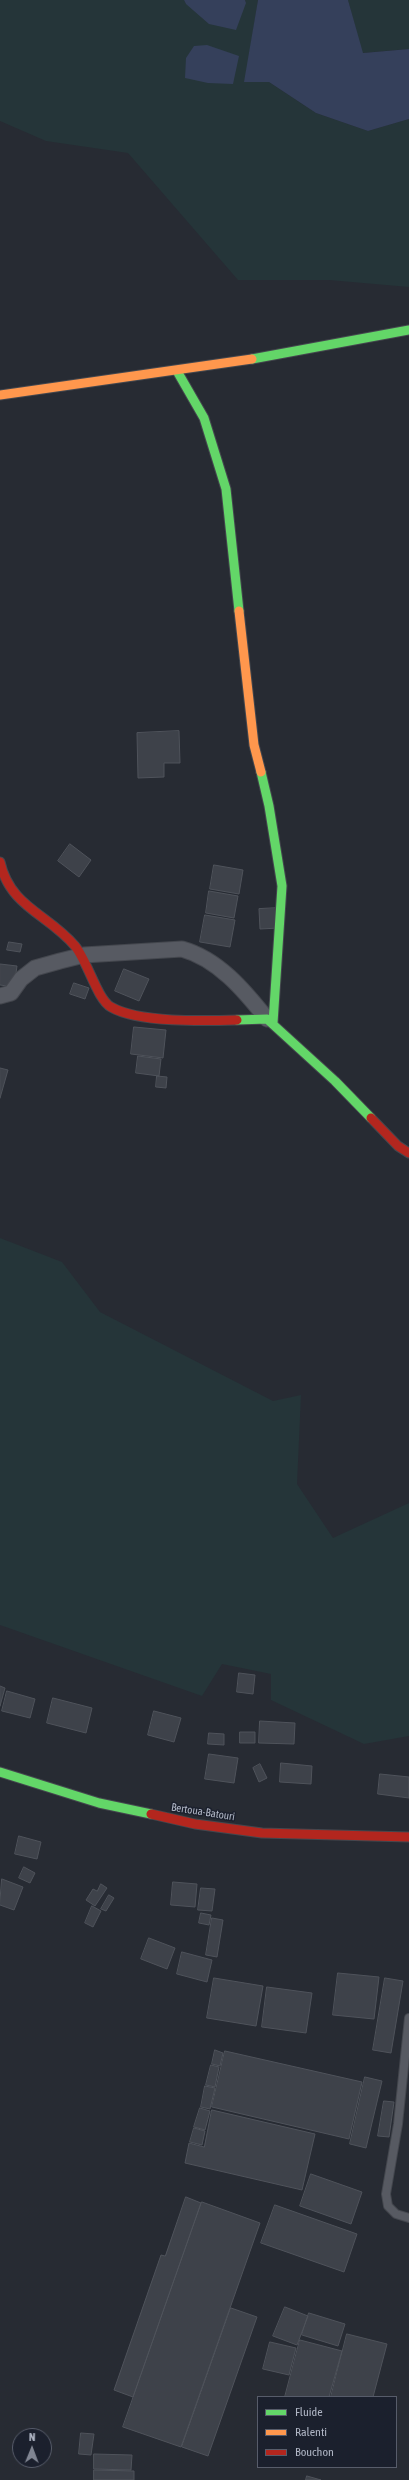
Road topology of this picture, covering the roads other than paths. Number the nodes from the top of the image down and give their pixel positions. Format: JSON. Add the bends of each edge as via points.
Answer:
{"nodes":[{"id":1,"x":409,"y":330,"type":"edge"},
{"id":2,"x":177,"y":371,"type":"junction"},
{"id":3,"x":0,"y":395,"type":"edge"},
{"id":4,"x":0,"y":862,"type":"edge"},
{"id":5,"x":84,"y":955,"type":"junction"},
{"id":6,"x":0,"y":996,"type":"edge"},
{"id":7,"x":270,"y":1021,"type":"junction"},
{"id":8,"x":409,"y":1153,"type":"edge"},
{"id":9,"x":0,"y":1772,"type":"edge"},
{"id":10,"x":409,"y":1837,"type":"edge"},
{"id":11,"x":409,"y":2018,"type":"edge"},
{"id":12,"x":409,"y":2218,"type":"edge"}],
"edges":[{"from":1,"to":2,"type":"main road","via":[[326,347]]},
{"from":2,"to":3,"type":"main road"},
{"from":2,"to":7,"type":"main road","via":[[204,418],[226,489],[254,745],[269,806],[282,886],[282,924]]},
{"from":4,"to":5,"type":"main road","via":[[1,873],[16,900],[52,923]]},
{"from":5,"to":6,"type":"street","via":[[35,968],[21,979],[11,993]]},
{"from":5,"to":7,"type":"street","via":[[165,949],[194,952],[212,962],[232,980]]},
{"from":5,"to":7,"type":"main road","via":[[101,1000],[110,1007],[131,1014],[203,1021]]},
{"from":7,"to":8,"type":"main road","via":[[336,1081],[398,1146]]},
{"from":9,"to":10,"type":"main road","name":"Bertoua-Batouri","via":[[99,1804],[195,1824],[262,1833]]},
{"from":11,"to":12,"type":"lane","via":[[398,2124],[386,2194],[388,2206],[396,2214]]}]}
